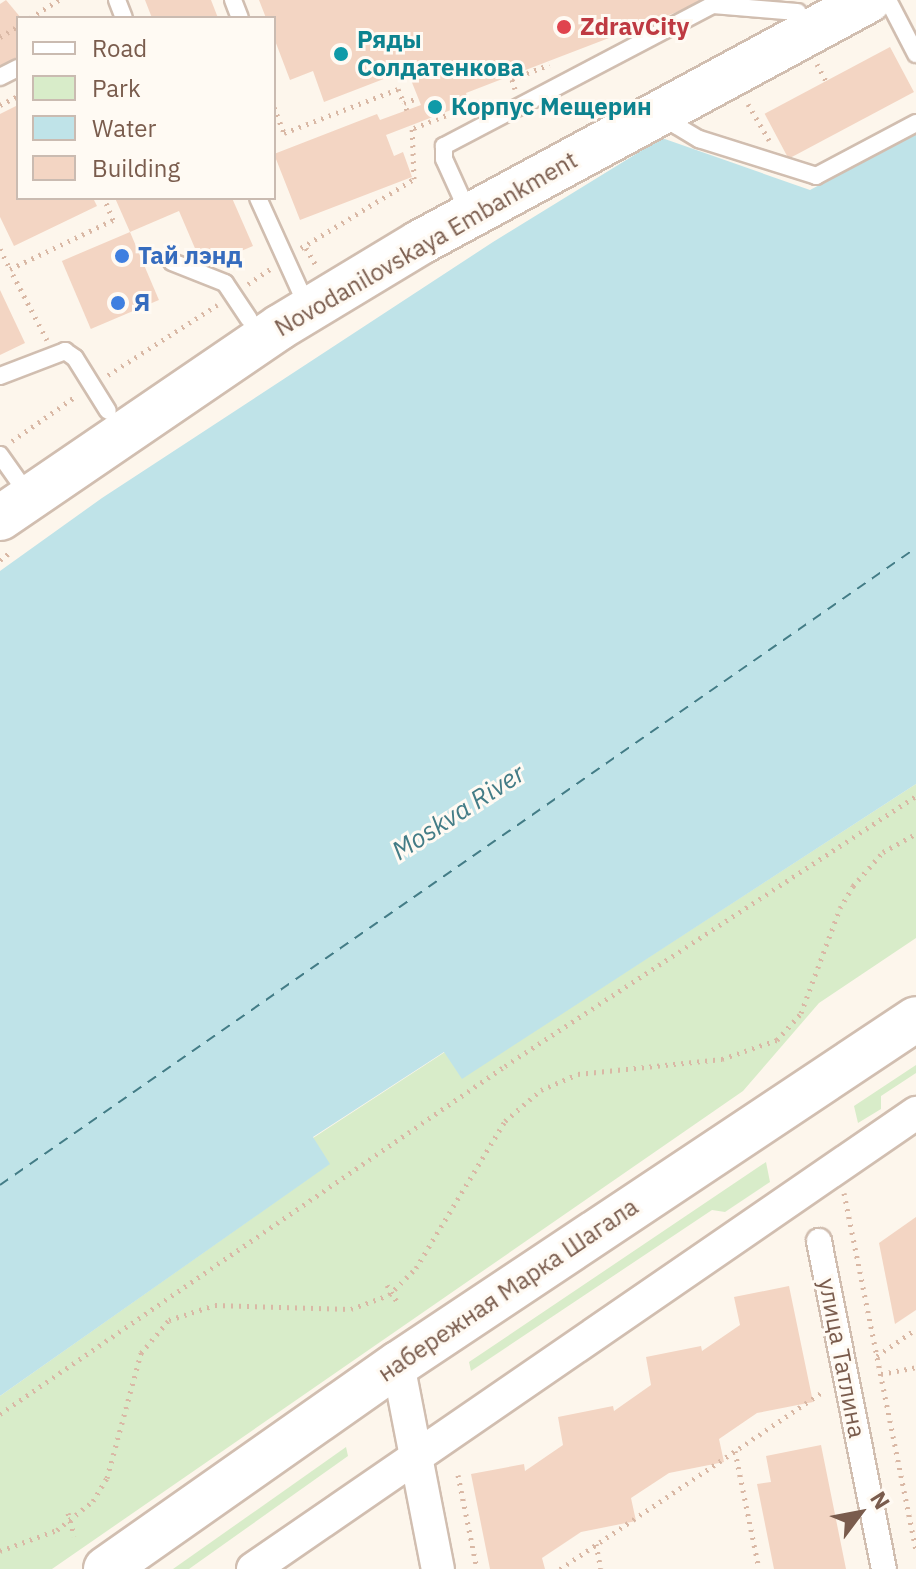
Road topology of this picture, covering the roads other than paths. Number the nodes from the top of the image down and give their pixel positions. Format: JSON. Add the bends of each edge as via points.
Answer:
{"nodes":[{"id":1,"x":869,"y":0,"type":"edge"},
{"id":2,"x":888,"y":0,"type":"edge"},
{"id":3,"x":809,"y":6,"type":"edge"},
{"id":4,"x":916,"y":54,"type":"edge"},
{"id":5,"x":666,"y":110,"type":"junction"},
{"id":6,"x":916,"y":123,"type":"edge"},
{"id":7,"x":259,"y":200,"type":"edge"},
{"id":8,"x":464,"y":204,"type":"junction"},
{"id":9,"x":172,"y":262,"type":"dead end"},
{"id":10,"x":304,"y":299,"type":"junction"},
{"id":11,"x":249,"y":319,"type":"junction"},
{"id":12,"x":0,"y":376,"type":"edge"},
{"id":13,"x":108,"y":411,"type":"junction"},
{"id":14,"x":12,"y":495,"type":"edge"},
{"id":15,"x":916,"y":1019,"type":"edge"},
{"id":16,"x":916,"y":1113,"type":"edge"},
{"id":17,"x":819,"y":1241,"type":"dead end"},
{"id":18,"x":398,"y":1364,"type":"junction"},
{"id":19,"x":415,"y":1454,"type":"junction"},
{"id":20,"x":106,"y":1569,"type":"edge"},
{"id":21,"x":253,"y":1569,"type":"edge"},
{"id":22,"x":438,"y":1569,"type":"edge"},
{"id":23,"x":884,"y":1569,"type":"edge"}],
"edges":[{"from":1,"to":5,"type":"main road","name":"Novodanilovskaya Embankment"},
{"from":2,"to":4,"type":"lane"},
{"from":3,"to":8,"type":"main road","name":"Novodanilovskaya Embankment"},
{"from":5,"to":6,"type":"lane","via":[[677,126],[699,139],[816,176]]},
{"from":5,"to":8,"type":"main road","name":"Novodanilovskaya Embankment"},
{"from":7,"to":10,"type":"lane"},
{"from":8,"to":10,"type":"main road","name":"Novodanilovskaya Embankment"},
{"from":9,"to":11,"type":"lane","via":[[225,283]]},
{"from":10,"to":11,"type":"main road","name":"Novodanilovskaya Embankment"},
{"from":10,"to":14,"type":"main road","name":"Novodanilovskaya Embankment"},
{"from":11,"to":13,"type":"main road","name":"Novodanilovskaya Embankment"},
{"from":12,"to":13,"type":"lane","via":[[53,351],[75,358]]},
{"from":13,"to":14,"type":"main road","name":"Novodanilovskaya Embankment"},
{"from":15,"to":18,"type":"main road","name":"набережная Марка Шагала"},
{"from":16,"to":19,"type":"street"},
{"from":17,"to":23,"type":"street","name":"улица Татлина"},
{"from":18,"to":19,"type":"street"},
{"from":18,"to":20,"type":"main road","name":"набережная Марка Шагала"},
{"from":19,"to":21,"type":"street"},
{"from":19,"to":22,"type":"street"}]}
